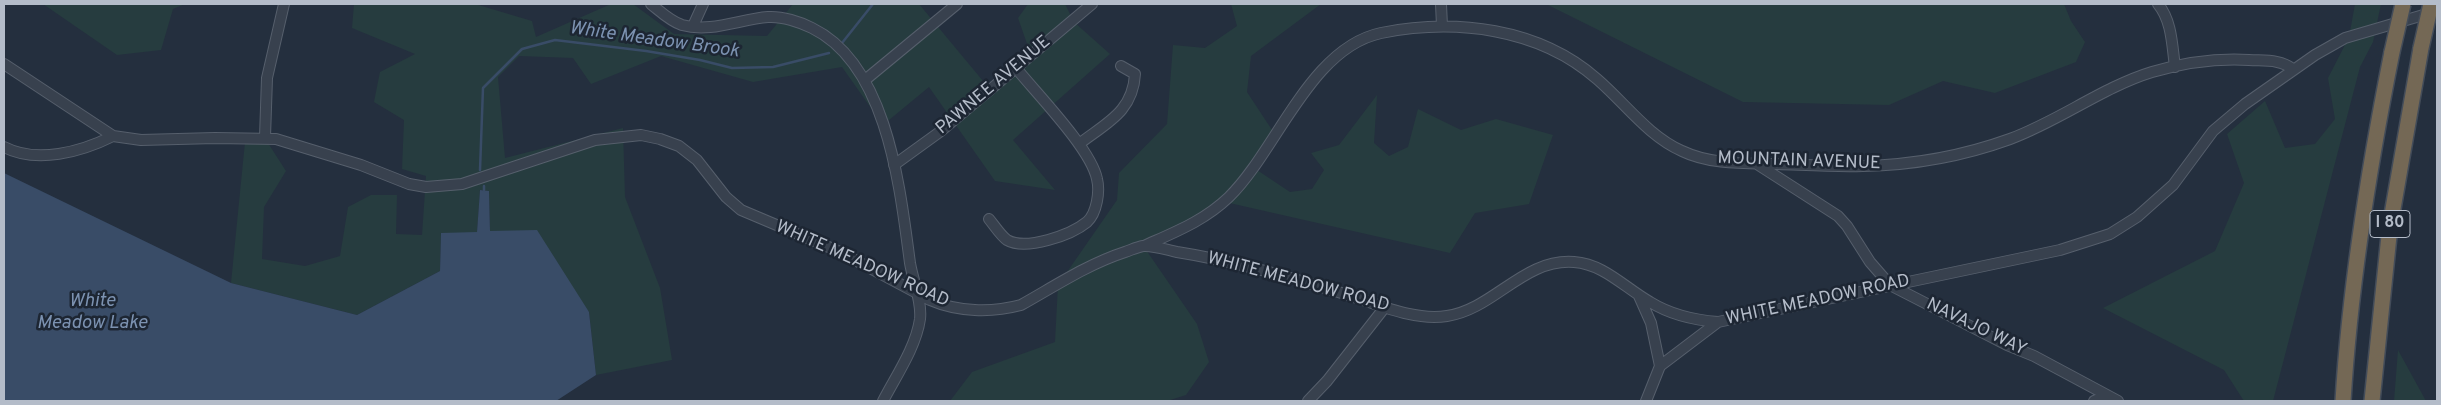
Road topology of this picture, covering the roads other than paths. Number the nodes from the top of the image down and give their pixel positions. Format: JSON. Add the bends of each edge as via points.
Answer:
{"nodes":[{"id":1,"x":284,"y":4,"type":"edge"},
{"id":2,"x":651,"y":4,"type":"edge"},
{"id":3,"x":702,"y":4,"type":"edge"},
{"id":4,"x":957,"y":4,"type":"edge"},
{"id":5,"x":1092,"y":4,"type":"edge"},
{"id":6,"x":1441,"y":4,"type":"edge"},
{"id":7,"x":2158,"y":4,"type":"edge"},
{"id":8,"x":2403,"y":4,"type":"edge"},
{"id":9,"x":2431,"y":4,"type":"edge"},
{"id":10,"x":2437,"y":11,"type":"edge"},
{"id":11,"x":693,"y":26,"type":"junction"},
{"id":12,"x":1442,"y":26,"type":"junction"},
{"id":13,"x":4,"y":64,"type":"edge"},
{"id":14,"x":1120,"y":66,"type":"dead end"},
{"id":15,"x":2175,"y":67,"type":"junction"},
{"id":16,"x":1016,"y":68,"type":"junction"},
{"id":17,"x":2292,"y":69,"type":"junction"},
{"id":18,"x":865,"y":80,"type":"junction"},
{"id":19,"x":113,"y":136,"type":"junction"},
{"id":20,"x":264,"y":137,"type":"junction"},
{"id":21,"x":1079,"y":144,"type":"junction"},
{"id":22,"x":4,"y":147,"type":"edge"},
{"id":23,"x":1756,"y":163,"type":"junction"},
{"id":24,"x":894,"y":165,"type":"junction"},
{"id":25,"x":989,"y":220,"type":"dead end"},
{"id":26,"x":1144,"y":246,"type":"junction"},
{"id":27,"x":1890,"y":285,"type":"junction"},
{"id":28,"x":916,"y":292,"type":"junction"},
{"id":29,"x":1639,"y":296,"type":"junction"},
{"id":30,"x":1385,"y":307,"type":"junction"},
{"id":31,"x":1718,"y":322,"type":"junction"},
{"id":32,"x":1660,"y":366,"type":"junction"},
{"id":33,"x":2106,"y":396,"type":"junction"},
{"id":34,"x":883,"y":401,"type":"edge"},
{"id":35,"x":1308,"y":401,"type":"edge"},
{"id":36,"x":1646,"y":401,"type":"edge"},
{"id":37,"x":2094,"y":401,"type":"edge"},
{"id":38,"x":2118,"y":401,"type":"edge"},
{"id":39,"x":2343,"y":401,"type":"edge"},
{"id":40,"x":2372,"y":401,"type":"edge"}],
"edges":[{"from":1,"to":20,"type":"street","via":[[267,78]]},
{"from":2,"to":11,"type":"street","via":[[682,25]]},
{"from":3,"to":11,"type":"street"},
{"from":4,"to":18,"type":"street"},
{"from":5,"to":16,"type":"street","name":"PAWNEE AVENUE"},
{"from":6,"to":12,"type":"street"},
{"from":7,"to":15,"type":"street","via":[[2166,13]]},
{"from":8,"to":39,"type":"highway","number":"I 80","bridge":true,"via":[[2372,151],[2359,240]]},
{"from":9,"to":40,"type":"highway","number":"I 80","bridge":true,"via":[[2390,226]]},
{"from":10,"to":17,"type":"street","name":"WHITE MEADOW ROAD","via":[[2345,38]]},
{"from":11,"to":18,"type":"street","via":[[708,27],[770,17],[812,28],[826,36]]},
{"from":12,"to":23,"type":"street","name":"MOUNTAIN AVENUE","via":[[1488,30],[1523,38],[1580,66],[1651,131],[1682,151],[1720,161]]},
{"from":12,"to":26,"type":"street","name":"MOUNTAIN AVENUE","via":[[1379,34],[1362,40],[1336,58],[1302,95],[1264,155],[1228,198],[1199,222]]},
{"from":13,"to":19,"type":"street","name":"WHITE MEADOW ROAD"},
{"from":14,"to":21,"type":"street","via":[[1135,74],[1129,102],[1113,119]]},
{"from":15,"to":17,"type":"street","name":"MOUNTAIN AVENUE","via":[[2241,59],[2279,62]]},
{"from":15,"to":23,"type":"street","name":"MOUNTAIN AVENUE","via":[[2150,72],[2013,138],[1951,156],[1914,164],[1862,166]]},
{"from":16,"to":21,"type":"street"},
{"from":16,"to":24,"type":"street","name":"PAWNEE AVENUE","via":[[941,131]]},
{"from":17,"to":27,"type":"street","name":"WHITE MEADOW ROAD","via":[[2213,131],[2173,185],[2137,217],[2110,234],[2060,250]]},
{"from":18,"to":24,"type":"street","via":[[876,104]]},
{"from":19,"to":20,"type":"street","name":"WHITE MEADOW ROAD","via":[[141,140]]},
{"from":19,"to":22,"type":"street","via":[[100,143],[53,154],[29,155]]},
{"from":20,"to":28,"type":"street","name":"WHITE MEADOW ROAD","via":[[426,187],[462,184],[595,140],[641,135],[660,138],[680,146],[697,160],[726,197],[741,210],[838,251]]},
{"from":21,"to":25,"type":"street","via":[[1093,166],[1099,190],[1088,221],[1067,234],[1024,243],[1007,240]]},
{"from":23,"to":27,"type":"street","name":"NAVAJO WAY","via":[[1838,216]]},
{"from":24,"to":28,"type":"street"},
{"from":26,"to":28,"type":"street","name":"WHITE MEADOW ROAD","via":[[1103,260],[1021,305],[1007,308],[964,309],[942,305]]},
{"from":26,"to":30,"type":"street","name":"WHITE MEADOW ROAD","via":[[1234,262]]},
{"from":27,"to":31,"type":"street","name":"WHITE MEADOW ROAD"},
{"from":27,"to":33,"type":"street","name":"NAVAJO WAY","via":[[2034,356]]},
{"from":28,"to":34,"type":"street","via":[[920,314],[917,330]]},
{"from":29,"to":30,"type":"street","name":"WHITE MEADOW ROAD","via":[[1600,270],[1574,262],[1545,266],[1526,274],[1485,301],[1447,316],[1412,314]]},
{"from":29,"to":31,"type":"street","name":"WHITE MEADOW ROAD","via":[[1684,317]]},
{"from":29,"to":32,"type":"street","via":[[1651,323]]},
{"from":30,"to":35,"type":"street"},
{"from":31,"to":32,"type":"street"},
{"from":32,"to":36,"type":"street"},
{"from":33,"to":37,"type":"street"},
{"from":33,"to":38,"type":"street","name":"NAVAJO WAY"}]}
